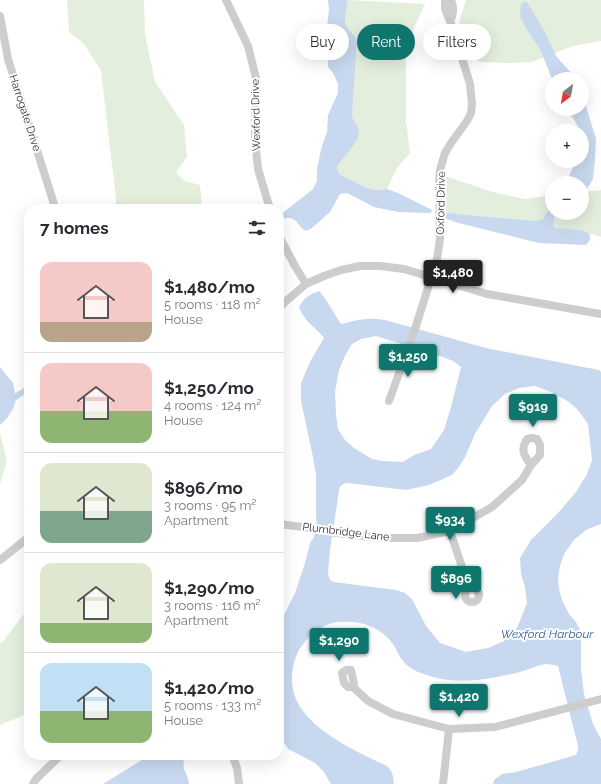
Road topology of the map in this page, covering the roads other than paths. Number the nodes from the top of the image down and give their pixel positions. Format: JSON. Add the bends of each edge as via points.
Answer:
{"nodes":[{"id":1,"x":226,"y":0,"type":"edge"},
{"id":2,"x":445,"y":0,"type":"edge"},
{"id":3,"x":451,"y":0,"type":"edge"},
{"id":4,"x":0,"y":16,"type":"edge"},
{"id":5,"x":450,"y":21,"type":"junction"},
{"id":6,"x":54,"y":204,"type":"edge"},
{"id":7,"x":268,"y":204,"type":"edge"},
{"id":8,"x":284,"y":245,"type":"edge"},
{"id":9,"x":431,"y":277,"type":"junction"},
{"id":10,"x":306,"y":284,"type":"junction"},
{"id":11,"x":284,"y":303,"type":"edge"},
{"id":12,"x":601,"y":314,"type":"edge"},
{"id":13,"x":389,"y":401,"type":"dead end"},
{"id":14,"x":531,"y":465,"type":"dead end"},
{"id":15,"x":284,"y":525,"type":"edge"},
{"id":16,"x":450,"y":531,"type":"junction"},
{"id":17,"x":24,"y":541,"type":"edge"},
{"id":18,"x":0,"y":560,"type":"edge"},
{"id":19,"x":469,"y":588,"type":"dead end"},
{"id":20,"x":353,"y":687,"type":"dead end"},
{"id":21,"x":601,"y":699,"type":"edge"},
{"id":22,"x":449,"y":729,"type":"junction"},
{"id":23,"x":56,"y":760,"type":"edge"},
{"id":24,"x":234,"y":760,"type":"edge"},
{"id":25,"x":32,"y":784,"type":"edge"},
{"id":26,"x":239,"y":784,"type":"edge"},
{"id":27,"x":443,"y":784,"type":"edge"}],
"edges":[{"from":1,"to":7,"type":"street","name":"Wexford Drive","via":[[248,46],[256,78],[255,140],[258,169]]},
{"from":2,"to":5,"type":"street","name":"Oxford Drive","via":[[445,9]]},
{"from":3,"to":5,"type":"street","name":"Oxford Drive","via":[[453,12]]},
{"from":4,"to":6,"type":"street","name":"Harrogate Drive","via":[[8,59]]},
{"from":5,"to":9,"type":"street","name":"Oxford Drive","via":[[470,84],[472,104],[471,113],[445,153],[440,170],[440,240]]},
{"from":8,"to":10,"type":"street"},
{"from":9,"to":10,"type":"street","via":[[404,269],[360,266],[341,270]]},
{"from":9,"to":12,"type":"street","via":[[487,294]]},
{"from":9,"to":13,"type":"street","name":"Oxford Drive"},
{"from":10,"to":11,"type":"street"},
{"from":14,"to":16,"type":"street","name":"Plumbridge Lane","via":[[522,480],[492,507]]},
{"from":15,"to":16,"type":"street","name":"Plumbridge Lane","via":[[383,538],[417,538]]},
{"from":16,"to":19,"type":"street"},
{"from":17,"to":18,"type":"street"},
{"from":20,"to":22,"type":"street","via":[[368,701],[393,714]]},
{"from":21,"to":22,"type":"street","via":[[495,727]]},
{"from":22,"to":27,"type":"street"},
{"from":23,"to":25,"type":"street"},
{"from":24,"to":26,"type":"street"}]}
